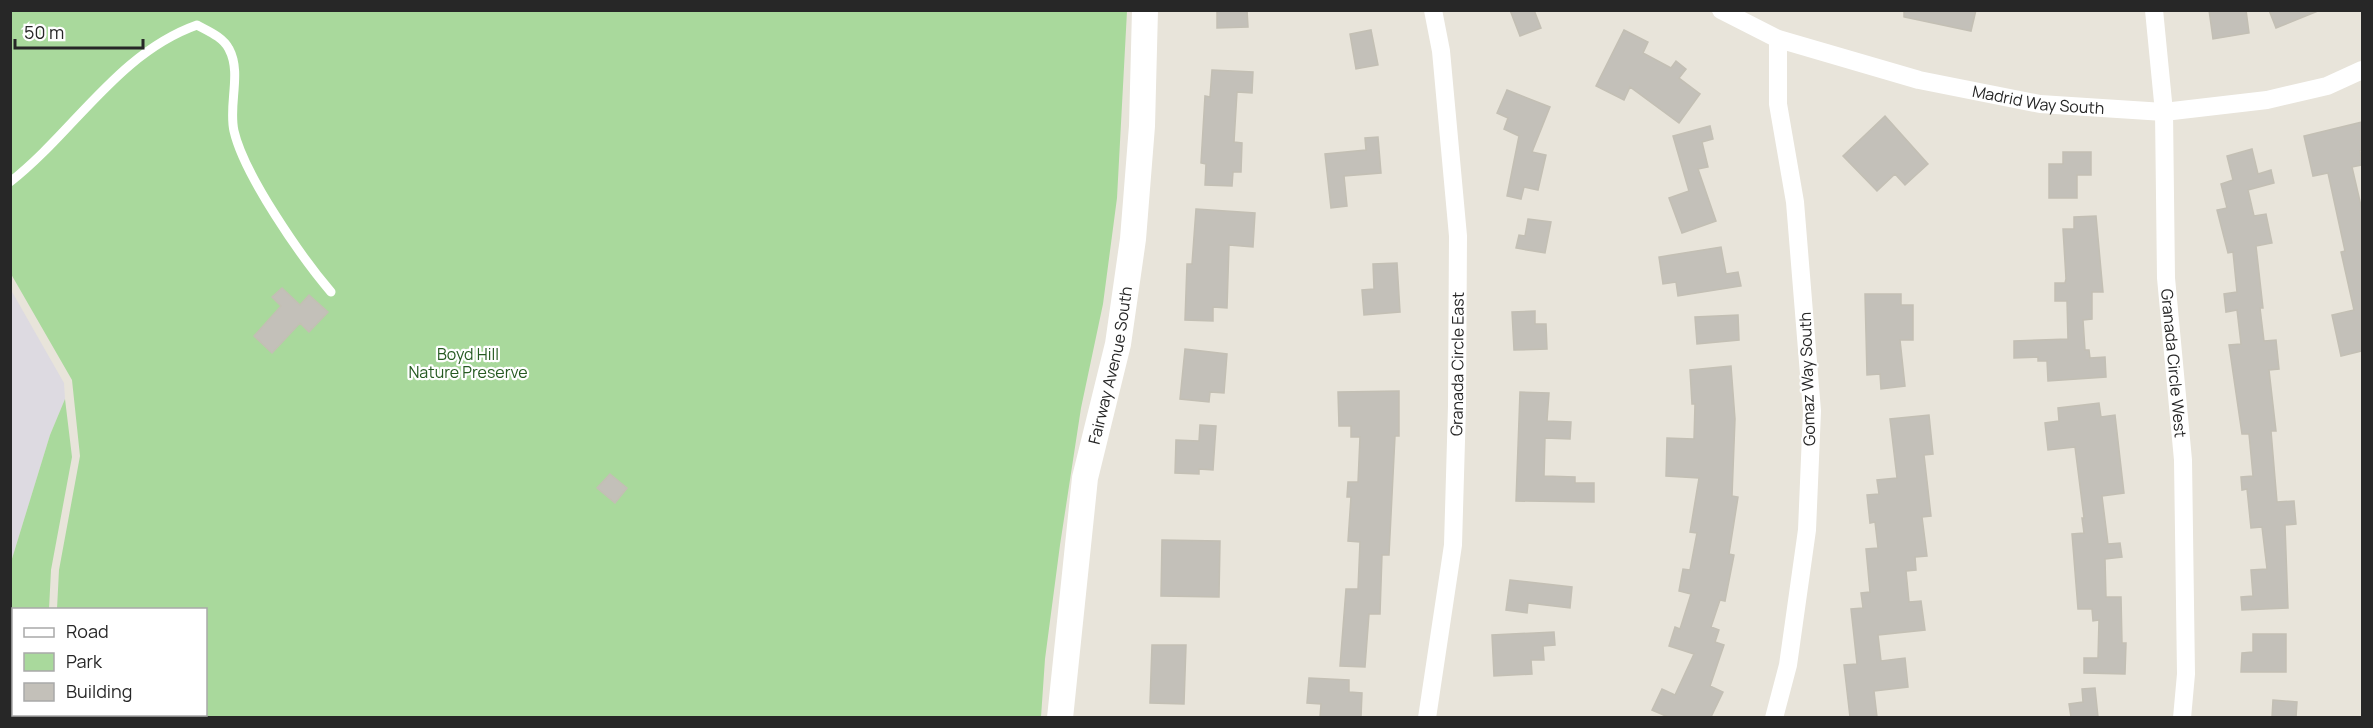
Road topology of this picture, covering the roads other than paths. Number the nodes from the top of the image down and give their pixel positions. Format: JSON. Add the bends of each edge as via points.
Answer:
{"nodes":[{"id":1,"x":1145,"y":10,"type":"edge"},
{"id":2,"x":1433,"y":10,"type":"edge"},
{"id":3,"x":1721,"y":10,"type":"edge"},
{"id":4,"x":2154,"y":10,"type":"edge"},
{"id":5,"x":1778,"y":39,"type":"junction"},
{"id":6,"x":2362,"y":70,"type":"edge"},
{"id":7,"x":2164,"y":112,"type":"junction"},
{"id":8,"x":10,"y":182,"type":"edge"},
{"id":9,"x":331,"y":292,"type":"dead end"},
{"id":10,"x":1060,"y":717,"type":"edge"},
{"id":11,"x":1427,"y":717,"type":"edge"},
{"id":12,"x":1774,"y":717,"type":"edge"},
{"id":13,"x":2182,"y":717,"type":"edge"}],
"edges":[{"from":1,"to":10,"type":"street","name":"Fairway Avenue South","via":[[1142,126],[1133,239],[1118,344],[1085,478]]},
{"from":2,"to":11,"type":"street","name":"Granada Circle East","via":[[1441,51],[1458,236],[1457,394],[1453,545]]},
{"from":3,"to":5,"type":"street","name":"Madrid Way South"},
{"from":4,"to":7,"type":"street","name":"Granada Circle West"},
{"from":5,"to":7,"type":"street","name":"Madrid Way South","via":[[1919,80],[2040,104]]},
{"from":5,"to":12,"type":"street","name":"Gomaz Way South","via":[[1778,104],[1795,202],[1812,411],[1807,530],[1788,665]]},
{"from":6,"to":7,"type":"street","name":"Madrid Way South","via":[[2327,86],[2267,100]]},
{"from":7,"to":13,"type":"street","name":"Granada Circle West","via":[[2166,278],[2183,460],[2186,674]]},
{"from":8,"to":9,"type":"lane","via":[[57,141],[106,86],[174,33],[197,25],[218,36],[229,49],[234,70],[234,132],[251,171],[306,263]]}]}
